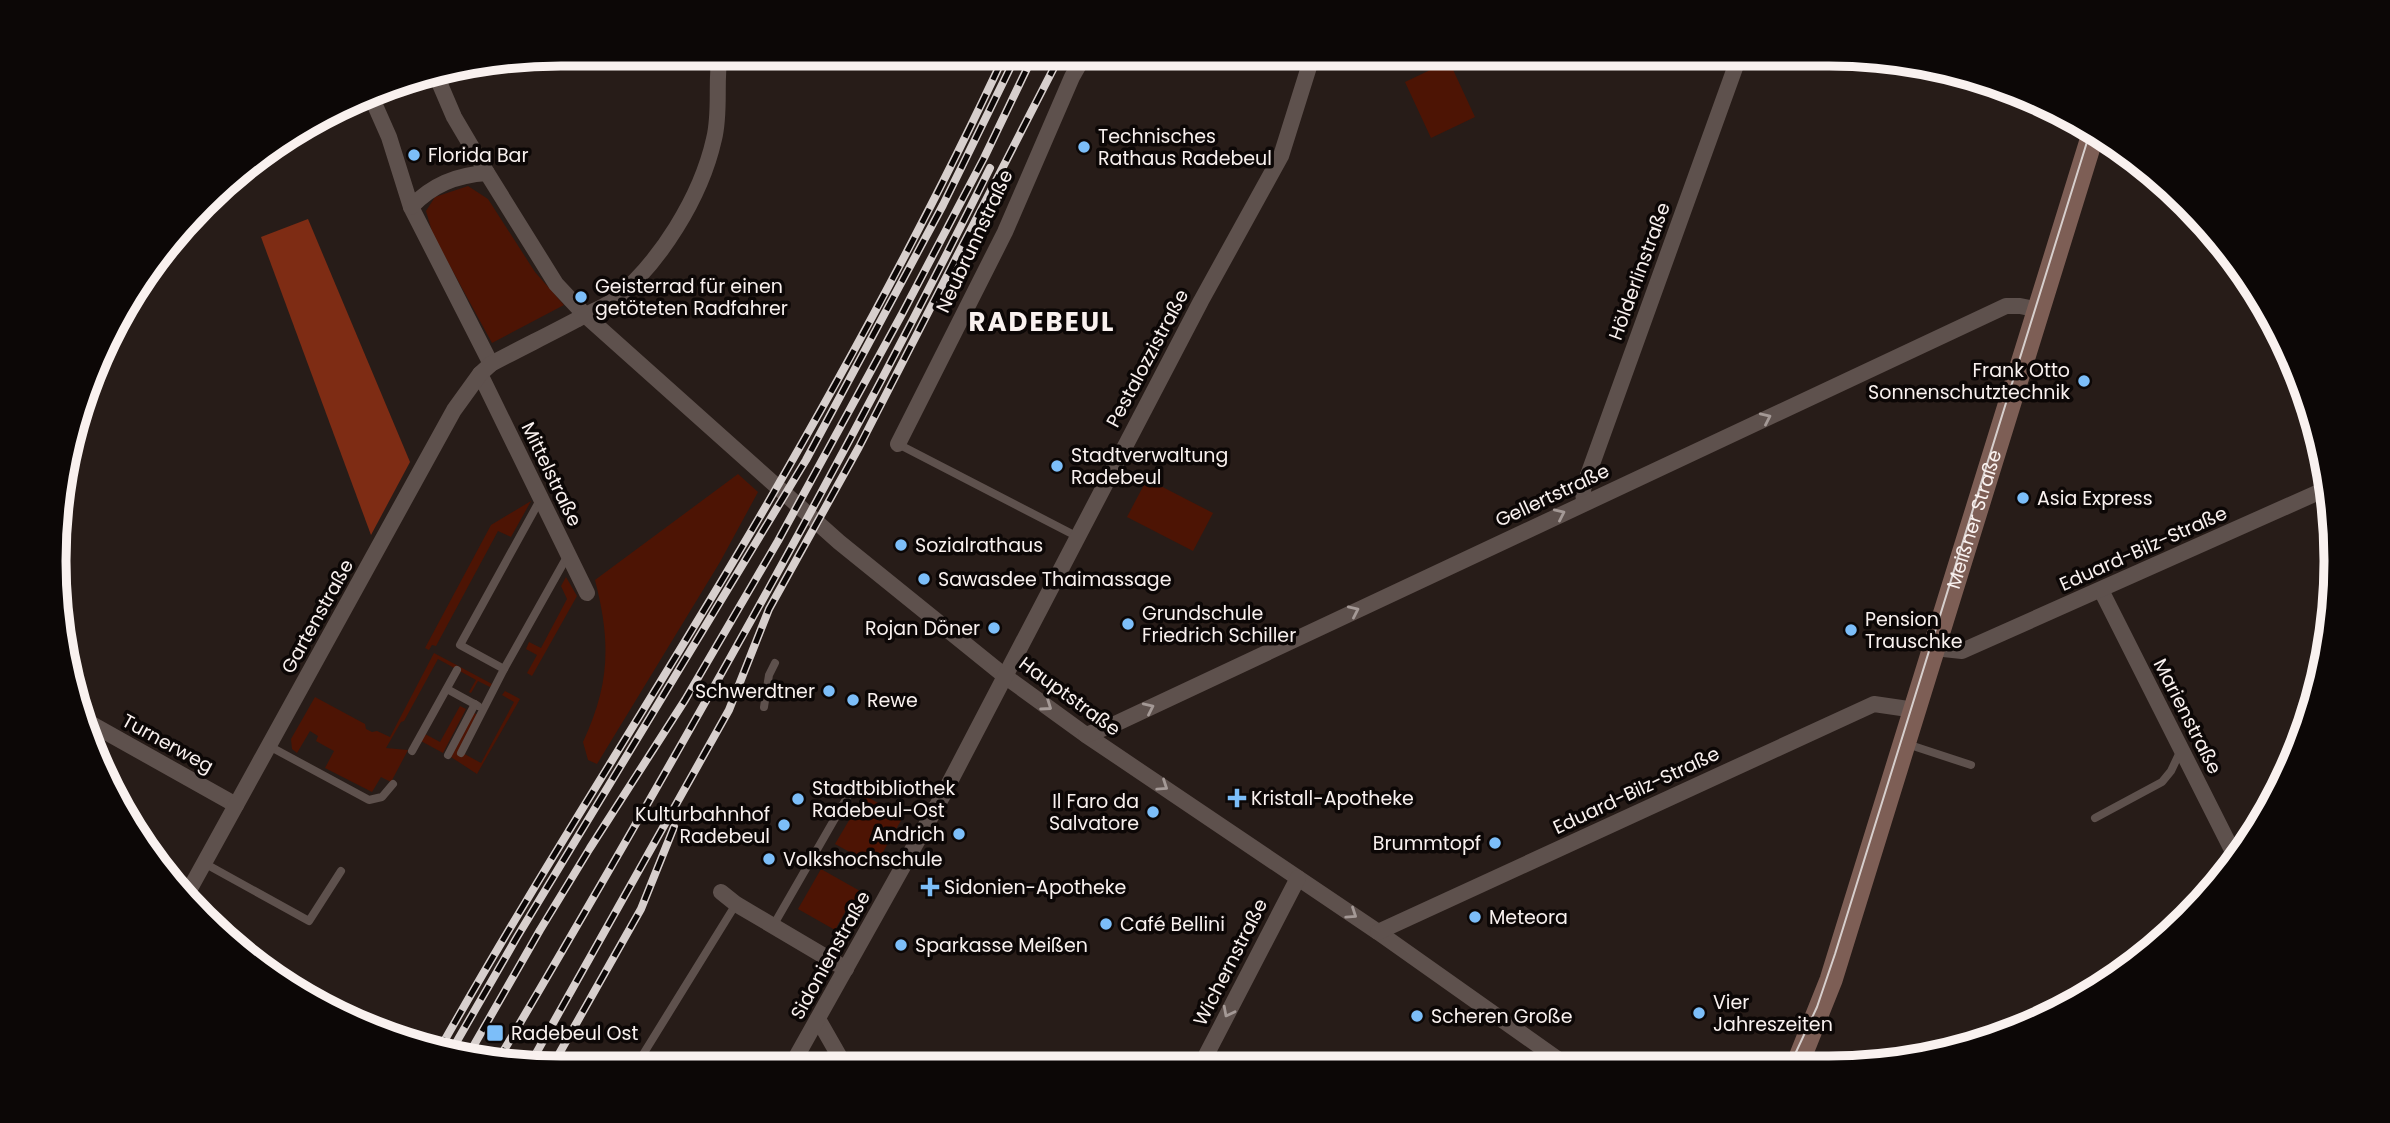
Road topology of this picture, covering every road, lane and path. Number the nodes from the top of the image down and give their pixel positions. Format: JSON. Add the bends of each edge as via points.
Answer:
{"nodes":[{"id":1,"x":719,"y":66,"type":"edge"},
{"id":2,"x":1078,"y":66,"type":"edge"},
{"id":3,"x":1309,"y":66,"type":"edge"},
{"id":4,"x":1736,"y":66,"type":"edge"},
{"id":5,"x":439,"y":82,"type":"edge"},
{"id":6,"x":374,"y":103,"type":"edge"},
{"id":7,"x":2091,"y":142,"type":"edge"},
{"id":8,"x":487,"y":173,"type":"junction"},
{"id":9,"x":411,"y":206,"type":"junction"},
{"id":10,"x":2039,"y":310,"type":"junction"},
{"id":11,"x":585,"y":315,"type":"junction"},
{"id":12,"x":485,"y":369,"type":"junction"},
{"id":13,"x":898,"y":444,"type":"joint"},
{"id":14,"x":2318,"y":493,"type":"edge"},
{"id":15,"x":541,"y":499,"type":"junction"},
{"id":16,"x":1584,"y":503,"type":"junction"},
{"id":17,"x":1079,"y":537,"type":"junction"},
{"id":18,"x":568,"y":555,"type":"junction"},
{"id":19,"x":2101,"y":590,"type":"junction"},
{"id":20,"x":587,"y":593,"type":"dead end"},
{"id":21,"x":1934,"y":648,"type":"junction"},
{"id":22,"x":775,"y":663,"type":"dead end"},
{"id":23,"x":504,"y":669,"type":"junction"},
{"id":24,"x":457,"y":670,"type":"dead end"},
{"id":25,"x":1006,"y":677,"type":"junction"},
{"id":26,"x":447,"y":689,"type":"junction"},
{"id":27,"x":475,"y":704,"type":"junction"},
{"id":28,"x":764,"y":707,"type":"dead end"},
{"id":29,"x":484,"y":709,"type":"junction"},
{"id":30,"x":1915,"y":710,"type":"junction"},
{"id":31,"x":95,"y":726,"type":"edge"},
{"id":32,"x":1086,"y":735,"type":"junction"},
{"id":33,"x":1905,"y":743,"type":"junction"},
{"id":34,"x":269,"y":746,"type":"junction"},
{"id":35,"x":2181,"y":750,"type":"junction"},
{"id":36,"x":412,"y":751,"type":"dead end"},
{"id":37,"x":461,"y":753,"type":"dead end"},
{"id":38,"x":448,"y":755,"type":"dead end"},
{"id":39,"x":1971,"y":765,"type":"dead end"},
{"id":40,"x":393,"y":784,"type":"dead end"},
{"id":41,"x":853,"y":787,"type":"dead end"},
{"id":42,"x":236,"y":805,"type":"junction"},
{"id":43,"x":2095,"y":818,"type":"dead end"},
{"id":44,"x":2231,"y":849,"type":"edge"},
{"id":45,"x":204,"y":863,"type":"junction"},
{"id":46,"x":341,"y":871,"type":"dead end"},
{"id":47,"x":1298,"y":878,"type":"junction"},
{"id":48,"x":190,"y":889,"type":"edge"},
{"id":49,"x":721,"y":892,"type":"dead end"},
{"id":50,"x":736,"y":904,"type":"junction"},
{"id":51,"x":773,"y":926,"type":"junction"},
{"id":52,"x":1378,"y":932,"type":"junction"},
{"id":53,"x":846,"y":969,"type":"junction"},
{"id":54,"x":818,"y":1019,"type":"junction"},
{"id":55,"x":642,"y":1056,"type":"edge"},
{"id":56,"x":797,"y":1056,"type":"edge"},
{"id":57,"x":838,"y":1056,"type":"edge"},
{"id":58,"x":1206,"y":1056,"type":"edge"},
{"id":59,"x":1553,"y":1056,"type":"edge"},
{"id":60,"x":1801,"y":1056,"type":"edge"}],
"edges":[{"from":1,"to":11,"type":"street","via":[[714,139],[694,196],[641,275],[612,302]]},
{"from":2,"to":13,"type":"street","name":"Neubrunnstraße","via":[[1005,232]]},
{"from":3,"to":17,"type":"street","name":"Pestalozzistraße","via":[[1281,156]]},
{"from":4,"to":16,"type":"street","name":"Hölderlinstraße","via":[[1583,489]]},
{"from":5,"to":8,"type":"street","name":"Hauptstraße"},
{"from":6,"to":9,"type":"street","name":"Mittelstraße"},
{"from":7,"to":10,"type":"main road","name":"Meißner Straße"},
{"from":8,"to":9,"type":"street","via":[[466,174],[426,191]]},
{"from":8,"to":11,"type":"street","name":"Hauptstraße","via":[[556,284]]},
{"from":9,"to":12,"type":"street","name":"Mittelstraße"},
{"from":16,"to":10,"type":"street","name":"Gellertstraße","one_way":true,"via":[[2006,306]]},
{"from":10,"to":21,"type":"main road","name":"Meißner Straße"},
{"from":11,"to":12,"type":"street"},
{"from":11,"to":25,"type":"street","name":"Hauptstraße","via":[[839,542]]},
{"from":12,"to":15,"type":"street","name":"Mittelstraße"},
{"from":12,"to":34,"type":"street","name":"Gartenstraße","via":[[454,410]]},
{"from":13,"to":17,"type":"lane"},
{"from":14,"to":19,"type":"street","name":"Eduard-Bilz-Straße"},
{"from":15,"to":18,"type":"street","name":"Mittelstraße"},
{"from":15,"to":23,"type":"lane","via":[[460,645]]},
{"from":32,"to":16,"type":"street","name":"Gellertstraße","one_way":true},
{"from":17,"to":25,"type":"street","name":"Pestalozzistraße"},
{"from":18,"to":20,"type":"street","name":"Mittelstraße"},
{"from":18,"to":23,"type":"lane"},
{"from":19,"to":21,"type":"street","name":"Eduard-Bilz-Straße","via":[[1962,651]]},
{"from":19,"to":35,"type":"street","name":"Marienstraße"},
{"from":21,"to":30,"type":"main road","name":"Meißner Straße"},
{"from":22,"to":28,"type":"lane"},
{"from":23,"to":29,"type":"lane"},
{"from":24,"to":26,"type":"lane"},
{"from":25,"to":32,"type":"street","name":"Hauptstraße","one_way":true},
{"from":25,"to":53,"type":"street","name":"Sidonienstraße"},
{"from":26,"to":27,"type":"lane"},
{"from":26,"to":36,"type":"lane"},
{"from":27,"to":29,"type":"lane"},
{"from":27,"to":38,"type":"lane"},
{"from":29,"to":37,"type":"lane"},
{"from":30,"to":33,"type":"main road","name":"Meißner Straße"},
{"from":30,"to":52,"type":"street","name":"Eduard-Bilz-Straße","via":[[1874,704]]},
{"from":31,"to":42,"type":"street","name":"Turnerweg"},
{"from":32,"to":47,"type":"street","name":"Hauptstraße","one_way":true},
{"from":33,"to":39,"type":"lane"},
{"from":33,"to":60,"type":"main road","name":"Meißner Straße","via":[[1831,980]]},
{"from":34,"to":40,"type":"lane","via":[[369,800],[382,797]]},
{"from":34,"to":42,"type":"street","name":"Gartenstraße"},
{"from":35,"to":43,"type":"lane","via":[[2162,782]]},
{"from":35,"to":44,"type":"street","name":"Marienstraße"},
{"from":41,"to":51,"type":"lane"},
{"from":42,"to":45,"type":"street","name":"Gartenstraße"},
{"from":45,"to":46,"type":"lane","via":[[309,921]]},
{"from":45,"to":48,"type":"street","name":"Gartenstraße"},
{"from":47,"to":52,"type":"street","name":"Hauptstraße","one_way":true},
{"from":47,"to":58,"type":"street","name":"Wichernstraße","one_way":true},
{"from":49,"to":50,"type":"street"},
{"from":50,"to":51,"type":"street"},
{"from":50,"to":55,"type":"lane"},
{"from":51,"to":53,"type":"street"},
{"from":52,"to":59,"type":"street","name":"Hauptstraße"},
{"from":53,"to":54,"type":"street","name":"Sidonienstraße"},
{"from":54,"to":56,"type":"street","name":"Sidonienstraße"},
{"from":54,"to":57,"type":"street"}]}
